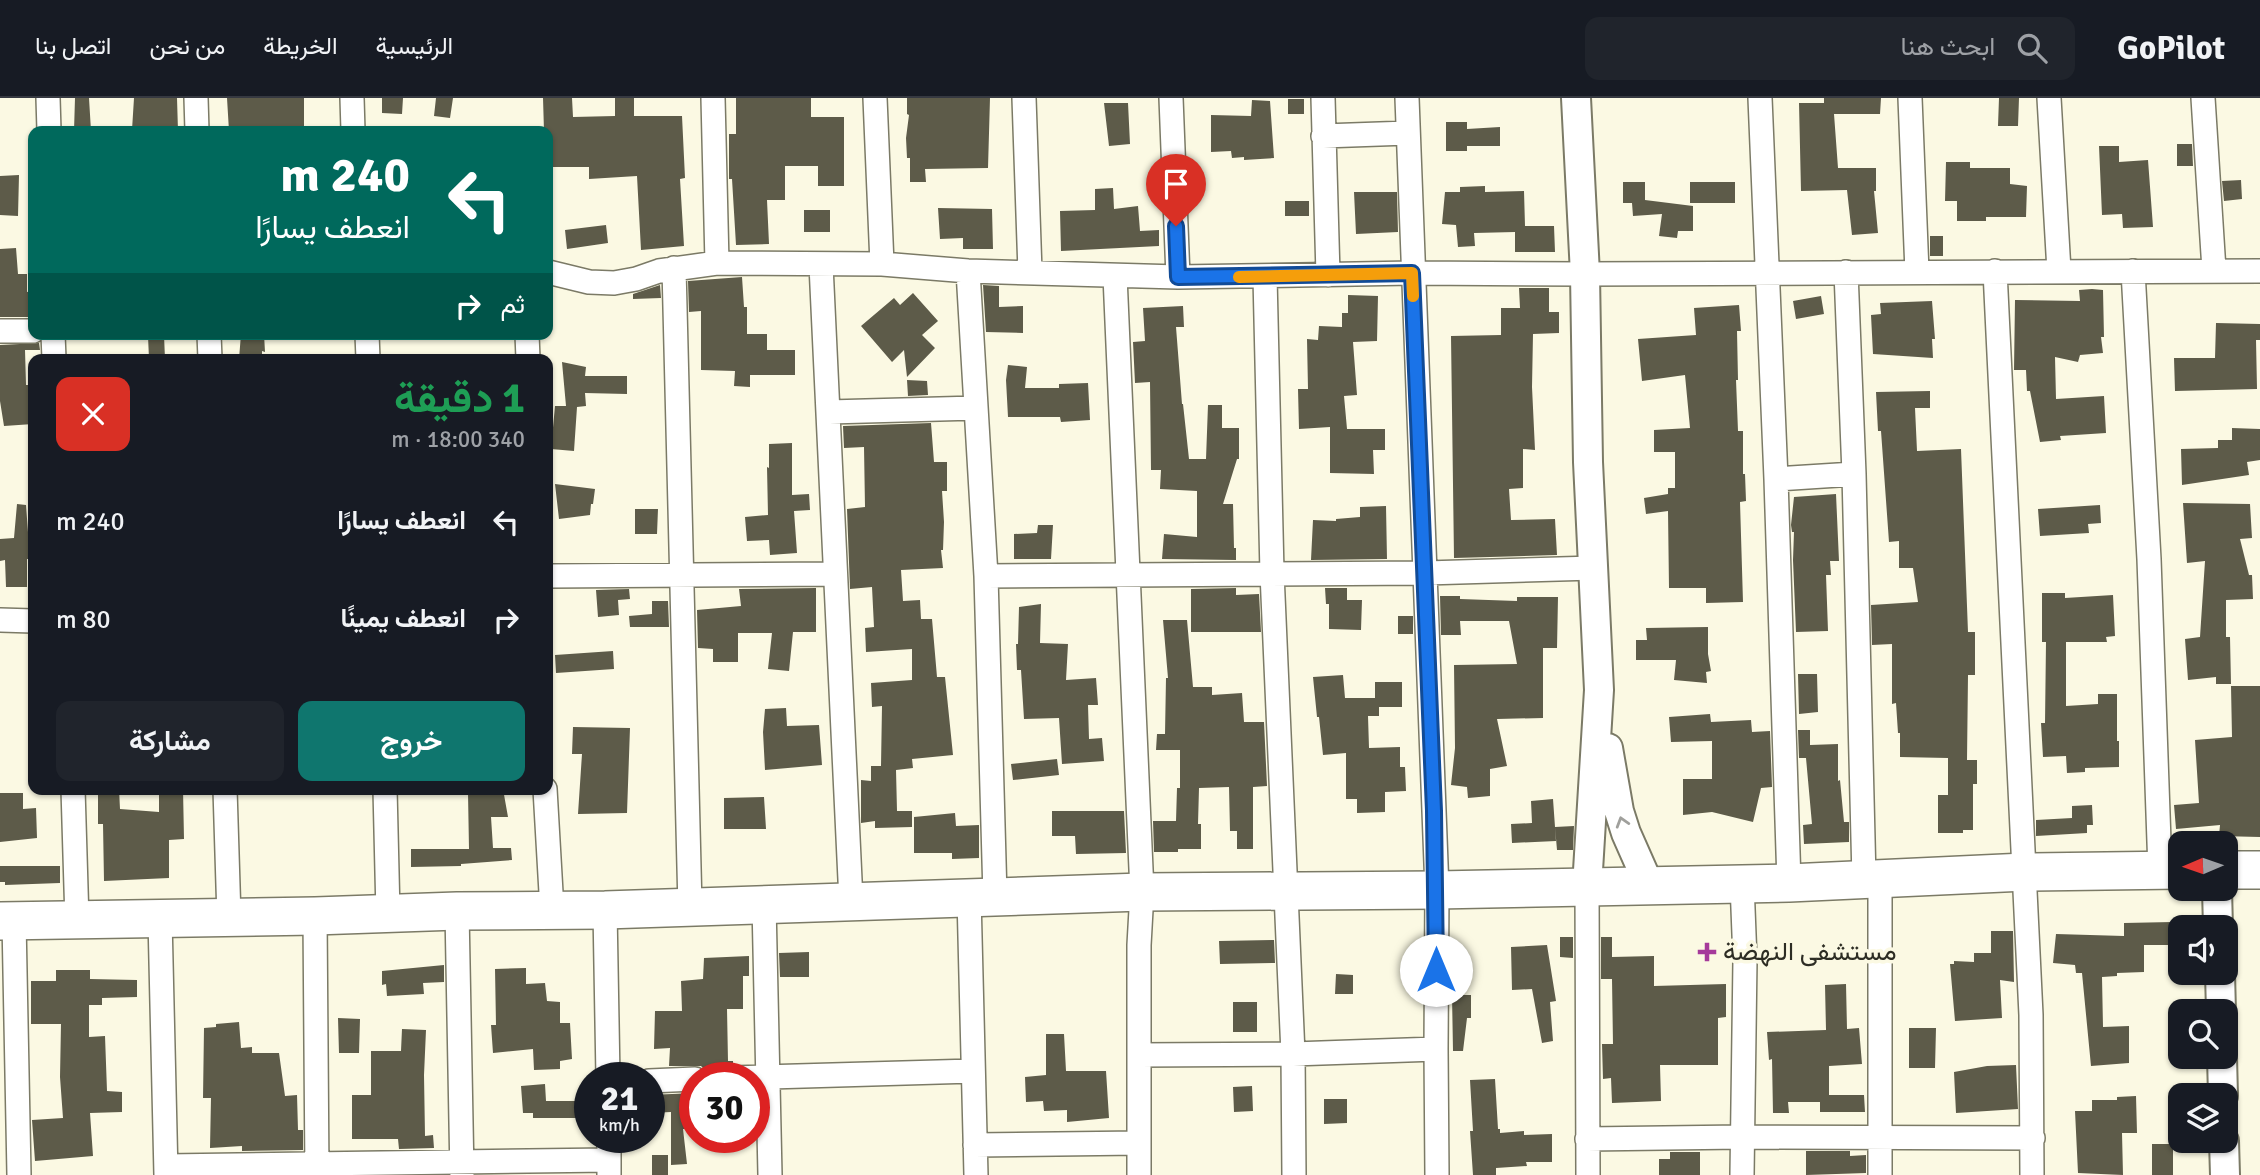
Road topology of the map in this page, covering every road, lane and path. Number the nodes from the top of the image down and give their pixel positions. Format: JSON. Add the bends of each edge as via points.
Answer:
{"nodes":[{"id":1,"x":48,"y":98,"type":"edge"},
{"id":2,"x":196,"y":98,"type":"edge"},
{"id":3,"x":352,"y":98,"type":"edge"},
{"id":4,"x":713,"y":98,"type":"edge"},
{"id":5,"x":875,"y":98,"type":"edge"},
{"id":6,"x":1024,"y":98,"type":"edge"},
{"id":7,"x":1171,"y":98,"type":"edge"},
{"id":8,"x":1323,"y":98,"type":"edge"},
{"id":9,"x":1407,"y":98,"type":"edge"},
{"id":10,"x":1576,"y":98,"type":"edge"},
{"id":11,"x":1760,"y":98,"type":"edge"},
{"id":12,"x":1910,"y":98,"type":"edge"},
{"id":13,"x":2049,"y":98,"type":"edge"},
{"id":14,"x":2203,"y":98,"type":"edge"},
{"id":15,"x":49,"y":126,"type":"edge"},
{"id":16,"x":197,"y":126,"type":"edge"},
{"id":17,"x":353,"y":126,"type":"edge"},
{"id":18,"x":1408,"y":132,"type":"junction"},
{"id":19,"x":1323,"y":136,"type":"junction"},
{"id":20,"x":716,"y":264,"type":"junction"},
{"id":21,"x":881,"y":264,"type":"junction"},
{"id":22,"x":821,"y":265,"type":"junction"},
{"id":23,"x":674,"y":268,"type":"junction"},
{"id":24,"x":2214,"y":270,"type":"junction"},
{"id":25,"x":968,"y":271,"type":"junction"},
{"id":26,"x":1995,"y":271,"type":"junction"},
{"id":27,"x":2059,"y":271,"type":"junction"},
{"id":28,"x":2133,"y":271,"type":"junction"},
{"id":29,"x":2260,"y":271,"type":"edge"},
{"id":30,"x":1030,"y":272,"type":"junction"},
{"id":31,"x":1846,"y":272,"type":"junction"},
{"id":32,"x":1917,"y":272,"type":"junction"},
{"id":33,"x":553,"y":273,"type":"edge"},
{"id":34,"x":1412,"y":273,"type":"junction"},
{"id":35,"x":1767,"y":273,"type":"junction"},
{"id":36,"x":1585,"y":274,"type":"junction"},
{"id":37,"x":1328,"y":275,"type":"junction"},
{"id":38,"x":1115,"y":276,"type":"junction"},
{"id":39,"x":1178,"y":277,"type":"junction"},
{"id":40,"x":1265,"y":277,"type":"junction"},
{"id":41,"x":0,"y":331,"type":"edge"},
{"id":42,"x":28,"y":331,"type":"edge"},
{"id":43,"x":976,"y":408,"type":"junction"},
{"id":44,"x":829,"y":412,"type":"junction"},
{"id":45,"x":1854,"y":474,"type":"junction"},
{"id":46,"x":1776,"y":479,"type":"junction"},
{"id":47,"x":1594,"y":568,"type":"junction"},
{"id":48,"x":1272,"y":573,"type":"junction"},
{"id":49,"x":1426,"y":573,"type":"junction"},
{"id":50,"x":835,"y":574,"type":"junction"},
{"id":51,"x":681,"y":575,"type":"junction"},
{"id":52,"x":1129,"y":575,"type":"junction"},
{"id":53,"x":553,"y":576,"type":"edge"},
{"id":54,"x":986,"y":576,"type":"junction"},
{"id":55,"x":0,"y":620,"type":"edge"},
{"id":56,"x":28,"y":621,"type":"edge"},
{"id":57,"x":1599,"y":690,"type":"junction"},
{"id":58,"x":73,"y":795,"type":"edge"},
{"id":59,"x":225,"y":795,"type":"edge"},
{"id":60,"x":385,"y":795,"type":"edge"},
{"id":61,"x":545,"y":795,"type":"edge"},
{"id":62,"x":2168,"y":840,"type":"edge"},
{"id":63,"x":2168,"y":870,"type":"edge"},
{"id":64,"x":2238,"y":870,"type":"edge"},
{"id":65,"x":2260,"y":870,"type":"edge"},
{"id":66,"x":2025,"y":872,"type":"junction"},
{"id":67,"x":1872,"y":878,"type":"junction"},
{"id":68,"x":1742,"y":883,"type":"junction"},
{"id":69,"x":1789,"y":883,"type":"junction"},
{"id":70,"x":1649,"y":885,"type":"junction"},
{"id":71,"x":1587,"y":887,"type":"junction"},
{"id":72,"x":1437,"y":890,"type":"junction"},
{"id":73,"x":1286,"y":891,"type":"junction"},
{"id":74,"x":1142,"y":892,"type":"junction"},
{"id":75,"x":982,"y":896,"type":"junction"},
{"id":76,"x":851,"y":901,"type":"junction"},
{"id":77,"x":764,"y":905,"type":"junction"},
{"id":78,"x":691,"y":907,"type":"junction"},
{"id":79,"x":551,"y":910,"type":"junction"},
{"id":80,"x":605,"y":910,"type":"junction"},
{"id":81,"x":457,"y":911,"type":"junction"},
{"id":82,"x":388,"y":914,"type":"junction"},
{"id":83,"x":315,"y":916,"type":"junction"},
{"id":84,"x":229,"y":918,"type":"junction"},
{"id":85,"x":160,"y":919,"type":"junction"},
{"id":86,"x":7,"y":921,"type":"edge"},
{"id":87,"x":77,"y":921,"type":"junction"},
{"id":88,"x":1436,"y":1049,"type":"junction"},
{"id":89,"x":1293,"y":1054,"type":"junction"},
{"id":90,"x":1139,"y":1055,"type":"junction"},
{"id":91,"x":608,"y":1062,"type":"edge"},
{"id":92,"x":768,"y":1062,"type":"edge"},
{"id":93,"x":973,"y":1071,"type":"junction"},
{"id":94,"x":770,"y":1077,"type":"edge"},
{"id":95,"x":1742,"y":1137,"type":"junction"},
{"id":96,"x":1879,"y":1137,"type":"junction"},
{"id":97,"x":2033,"y":1138,"type":"junction"},
{"id":98,"x":1587,"y":1139,"type":"junction"},
{"id":99,"x":1139,"y":1143,"type":"junction"},
{"id":100,"x":975,"y":1145,"type":"junction"},
{"id":101,"x":770,"y":1153,"type":"edge"},
{"id":102,"x":2224,"y":1153,"type":"edge"},
{"id":103,"x":609,"y":1158,"type":"edge"},
{"id":104,"x":462,"y":1169,"type":"edge"},
{"id":105,"x":317,"y":1170,"type":"edge"},
{"id":106,"x":166,"y":1171,"type":"edge"},
{"id":107,"x":19,"y":1175,"type":"edge"},
{"id":108,"x":770,"y":1175,"type":"edge"},
{"id":109,"x":976,"y":1175,"type":"edge"},
{"id":110,"x":1139,"y":1175,"type":"edge"},
{"id":111,"x":1294,"y":1175,"type":"edge"},
{"id":112,"x":1437,"y":1175,"type":"edge"},
{"id":113,"x":1588,"y":1175,"type":"edge"},
{"id":114,"x":1742,"y":1175,"type":"edge"},
{"id":115,"x":1880,"y":1175,"type":"edge"},
{"id":116,"x":2032,"y":1175,"type":"edge"},
{"id":117,"x":2225,"y":1175,"type":"edge"}],
"edges":[{"from":1,"to":15,"type":"street"},
{"from":2,"to":16,"type":"street"},
{"from":3,"to":17,"type":"street"},
{"from":4,"to":20,"type":"street"},
{"from":5,"to":21,"type":"street"},
{"from":6,"to":30,"type":"street"},
{"from":7,"to":39,"type":"street"},
{"from":8,"to":19,"type":"street"},
{"from":9,"to":18,"type":"street"},
{"from":10,"to":36,"type":"street"},
{"from":11,"to":35,"type":"street"},
{"from":12,"to":32,"type":"street"},
{"from":13,"to":27,"type":"street"},
{"from":14,"to":24,"type":"street"},
{"from":18,"to":19,"type":"street"},
{"from":18,"to":34,"type":"street"},
{"from":19,"to":37,"type":"street"},
{"from":20,"to":22,"type":"street"},
{"from":20,"to":23,"type":"street"},
{"from":21,"to":22,"type":"street"},
{"from":21,"to":25,"type":"street"},
{"from":22,"to":44,"type":"street"},
{"from":23,"to":33,"type":"street","via":[[614,283]]},
{"from":23,"to":51,"type":"street"},
{"from":24,"to":28,"type":"street"},
{"from":24,"to":29,"type":"street"},
{"from":25,"to":30,"type":"street"},
{"from":25,"to":43,"type":"street"},
{"from":26,"to":27,"type":"street"},
{"from":26,"to":32,"type":"street"},
{"from":26,"to":66,"type":"street"},
{"from":27,"to":28,"type":"street"},
{"from":28,"to":62,"type":"street"},
{"from":30,"to":38,"type":"street"},
{"from":31,"to":32,"type":"street"},
{"from":31,"to":35,"type":"street"},
{"from":31,"to":45,"type":"street"},
{"from":34,"to":36,"type":"street"},
{"from":34,"to":37,"type":"street"},
{"from":34,"to":49,"type":"street"},
{"from":35,"to":36,"type":"street"},
{"from":35,"to":46,"type":"street"},
{"from":36,"to":47,"type":"street"},
{"from":37,"to":40,"type":"street"},
{"from":38,"to":39,"type":"street"},
{"from":38,"to":52,"type":"street"},
{"from":39,"to":40,"type":"street"},
{"from":40,"to":48,"type":"street"},
{"from":41,"to":42,"type":"street"},
{"from":43,"to":44,"type":"street"},
{"from":43,"to":54,"type":"street"},
{"from":44,"to":50,"type":"street"},
{"from":45,"to":46,"type":"street"},
{"from":45,"to":67,"type":"street"},
{"from":46,"to":69,"type":"street"},
{"from":47,"to":49,"type":"street"},
{"from":47,"to":57,"type":"street"},
{"from":48,"to":49,"type":"street"},
{"from":48,"to":52,"type":"street"},
{"from":48,"to":73,"type":"street"},
{"from":49,"to":72,"type":"street"},
{"from":50,"to":51,"type":"street"},
{"from":50,"to":76,"type":"street"},
{"from":51,"to":53,"type":"street"},
{"from":51,"to":78,"type":"street"},
{"from":52,"to":54,"type":"street"},
{"from":52,"to":74,"type":"street"},
{"from":54,"to":75,"type":"street"},
{"from":55,"to":56,"type":"street"},
{"from":70,"to":57,"type":"street","one_way":true,"via":[[1619,811]]},
{"from":57,"to":71,"type":"street"},
{"from":58,"to":87,"type":"street"},
{"from":59,"to":84,"type":"street"},
{"from":60,"to":82,"type":"street"},
{"from":61,"to":79,"type":"street"},
{"from":63,"to":66,"type":"highway"},
{"from":64,"to":65,"type":"highway"},
{"from":66,"to":67,"type":"highway"},
{"from":66,"to":97,"type":"street"},
{"from":67,"to":69,"type":"highway"},
{"from":67,"to":96,"type":"street"},
{"from":68,"to":69,"type":"highway"},
{"from":68,"to":70,"type":"highway"},
{"from":68,"to":95,"type":"street"},
{"from":70,"to":71,"type":"highway"},
{"from":71,"to":72,"type":"highway"},
{"from":71,"to":98,"type":"street"},
{"from":72,"to":73,"type":"highway"},
{"from":72,"to":88,"type":"street"},
{"from":73,"to":74,"type":"highway"},
{"from":73,"to":89,"type":"street"},
{"from":74,"to":75,"type":"highway"},
{"from":74,"to":90,"type":"street"},
{"from":75,"to":76,"type":"highway"},
{"from":75,"to":93,"type":"street"},
{"from":76,"to":77,"type":"highway"},
{"from":77,"to":78,"type":"highway"},
{"from":77,"to":92,"type":"street"},
{"from":78,"to":80,"type":"highway"},
{"from":79,"to":80,"type":"highway"},
{"from":79,"to":81,"type":"highway"},
{"from":80,"to":91,"type":"street"},
{"from":81,"to":82,"type":"highway"},
{"from":81,"to":104,"type":"street"},
{"from":82,"to":83,"type":"highway"},
{"from":83,"to":84,"type":"highway"},
{"from":83,"to":105,"type":"street"},
{"from":84,"to":85,"type":"highway"},
{"from":85,"to":87,"type":"highway"},
{"from":85,"to":106,"type":"street"},
{"from":86,"to":87,"type":"highway"},
{"from":86,"to":107,"type":"street"},
{"from":88,"to":89,"type":"street"},
{"from":88,"to":112,"type":"street"},
{"from":89,"to":90,"type":"street"},
{"from":89,"to":111,"type":"street"},
{"from":90,"to":99,"type":"street"},
{"from":93,"to":94,"type":"street"},
{"from":93,"to":100,"type":"street"},
{"from":95,"to":96,"type":"street"},
{"from":95,"to":98,"type":"street"},
{"from":95,"to":114,"type":"street"},
{"from":96,"to":97,"type":"street"},
{"from":96,"to":115,"type":"street"},
{"from":97,"to":116,"type":"street"},
{"from":98,"to":113,"type":"street"},
{"from":99,"to":100,"type":"street"},
{"from":99,"to":110,"type":"street"},
{"from":100,"to":109,"type":"street"},
{"from":101,"to":108,"type":"street"},
{"from":102,"to":117,"type":"street"},
{"from":103,"to":104,"type":"street"},
{"from":104,"to":105,"type":"street"},
{"from":105,"to":106,"type":"street"}]}
